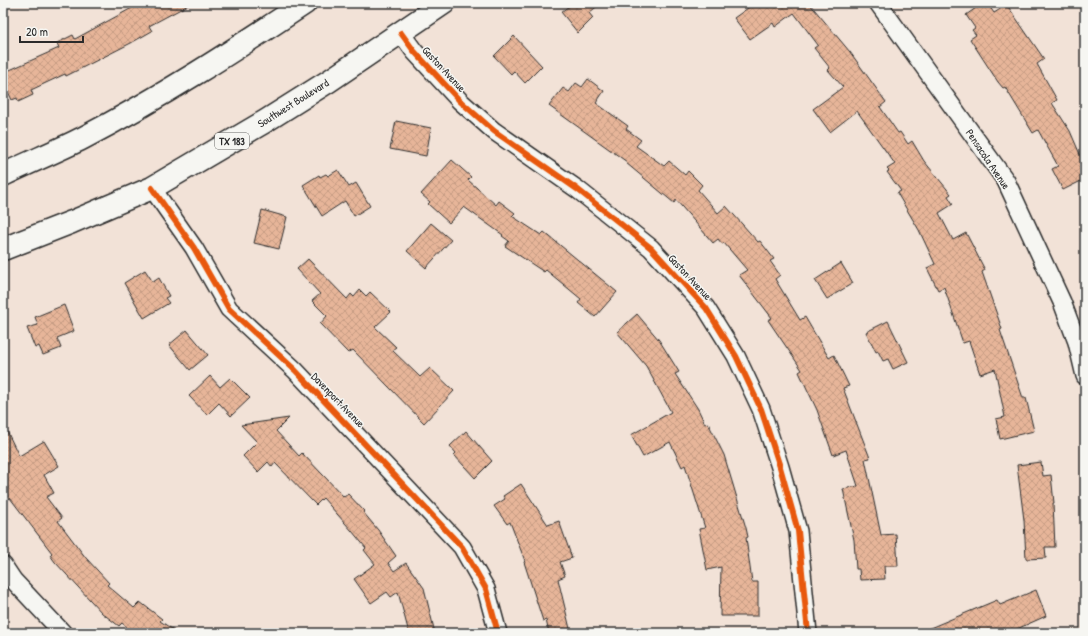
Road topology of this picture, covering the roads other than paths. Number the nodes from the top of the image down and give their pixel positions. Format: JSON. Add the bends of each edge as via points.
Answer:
{"nodes":[{"id":1,"x":305,"y":3,"type":"edge"},
{"id":2,"x":444,"y":3,"type":"edge"},
{"id":3,"x":878,"y":3,"type":"edge"},
{"id":4,"x":401,"y":33,"type":"junction"},
{"id":5,"x":3,"y":175,"type":"edge"},
{"id":6,"x":152,"y":188,"type":"junction"},
{"id":7,"x":3,"y":249,"type":"edge"},
{"id":8,"x":1085,"y":376,"type":"edge"},
{"id":9,"x":3,"y":565,"type":"edge"},
{"id":10,"x":63,"y":633,"type":"edge"},
{"id":11,"x":498,"y":633,"type":"edge"},
{"id":12,"x":808,"y":633,"type":"edge"}],
"edges":[{"from":1,"to":5,"type":"main road","via":[[206,68],[139,108],[83,138]]},
{"from":2,"to":4,"type":"main road","name":"Southwest Boulevard","number":"TX 183"},
{"from":3,"to":8,"type":"street","name":"Pensacola Avenue","via":[[1006,181],[1062,302],[1077,342]]},
{"from":4,"to":6,"type":"main road","name":"Southwest Boulevard","number":"TX 183","via":[[264,122]]},
{"from":4,"to":12,"type":"street","name":"Gaston Avenue","via":[[460,101],[494,131],[577,189],[651,248],[706,308],[736,356],[762,409],[798,531]]},
{"from":6,"to":7,"type":"main road","name":"Southwest Boulevard","number":"TX 183"},
{"from":6,"to":11,"type":"street","name":"Davenport Avenue","via":[[194,248],[229,309],[295,370],[462,547],[486,589]]},
{"from":9,"to":10,"type":"street","via":[[13,580]]}]}
